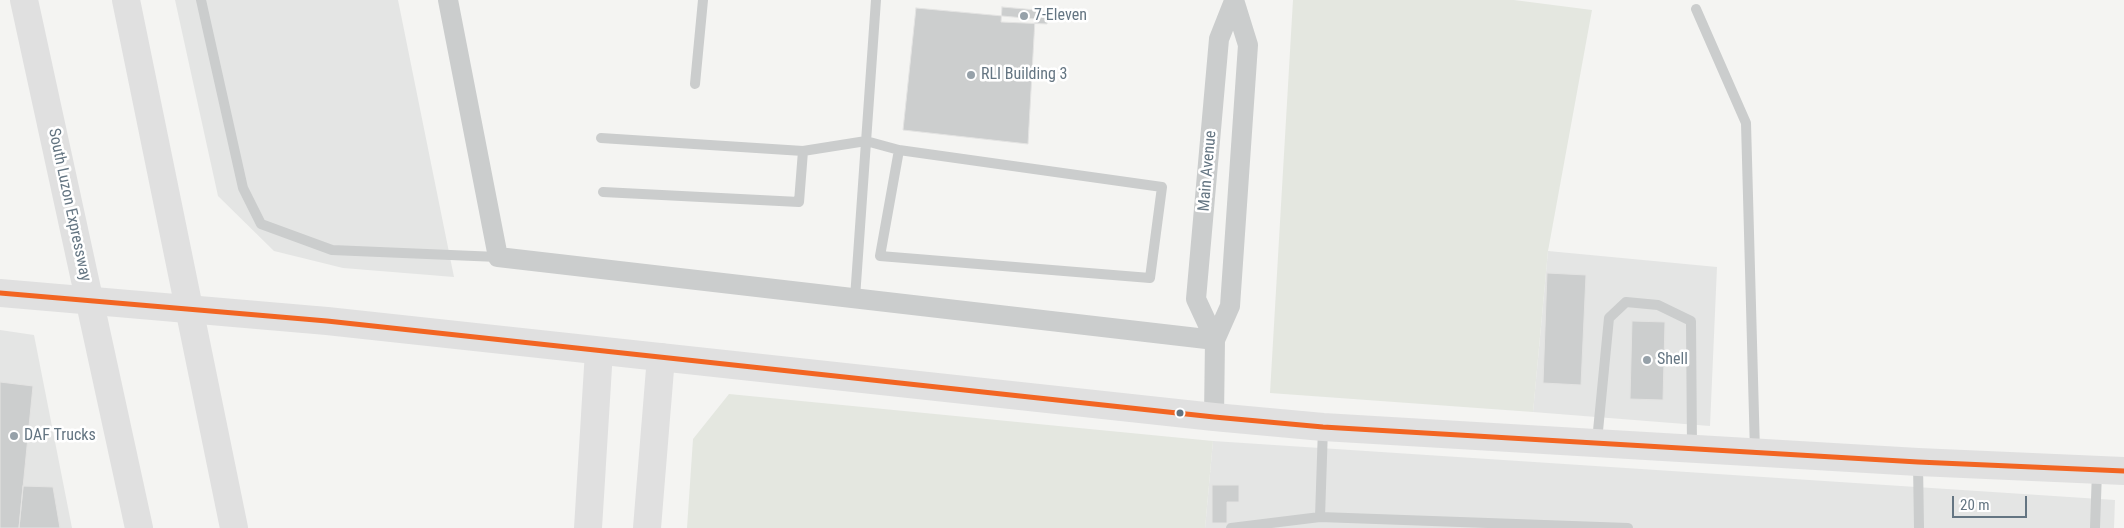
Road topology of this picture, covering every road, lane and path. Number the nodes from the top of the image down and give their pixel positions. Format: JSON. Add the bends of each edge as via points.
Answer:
{"nodes":[{"id":1,"x":126,"y":0,"type":"edge"},
{"id":2,"x":201,"y":0,"type":"edge"},
{"id":3,"x":448,"y":0,"type":"edge"},
{"id":4,"x":703,"y":0,"type":"edge"},
{"id":5,"x":876,"y":0,"type":"edge"},
{"id":6,"x":1232,"y":0,"type":"edge"},
{"id":7,"x":25,"y":8,"type":"edge"},
{"id":8,"x":1696,"y":9,"type":"dead end"},
{"id":9,"x":695,"y":84,"type":"dead end"},
{"id":10,"x":601,"y":138,"type":"dead end"},
{"id":11,"x":866,"y":141,"type":"junction"},
{"id":12,"x":899,"y":150,"type":"junction"},
{"id":13,"x":803,"y":151,"type":"junction"},
{"id":14,"x":603,"y":192,"type":"dead end"},
{"id":15,"x":498,"y":257,"type":"junction"},
{"id":16,"x":0,"y":293,"type":"edge"},
{"id":17,"x":854,"y":298,"type":"junction"},
{"id":18,"x":1215,"y":340,"type":"junction"},
{"id":19,"x":599,"y":351,"type":"junction"},
{"id":20,"x":661,"y":357,"type":"junction"},
{"id":21,"x":1214,"y":417,"type":"junction"},
{"id":22,"x":1323,"y":427,"type":"junction"},
{"id":23,"x":1597,"y":444,"type":"junction"},
{"id":24,"x":1692,"y":449,"type":"junction"},
{"id":25,"x":1755,"y":453,"type":"junction"},
{"id":26,"x":1918,"y":462,"type":"junction"},
{"id":27,"x":2097,"y":470,"type":"junction"},
{"id":28,"x":2124,"y":471,"type":"edge"},
{"id":29,"x":1320,"y":517,"type":"junction"},
{"id":30,"x":138,"y":528,"type":"edge"},
{"id":31,"x":234,"y":528,"type":"edge"},
{"id":32,"x":588,"y":528,"type":"edge"},
{"id":33,"x":647,"y":528,"type":"edge"},
{"id":34,"x":1231,"y":528,"type":"edge"},
{"id":35,"x":1628,"y":528,"type":"edge"},
{"id":36,"x":1919,"y":528,"type":"edge"},
{"id":37,"x":2095,"y":528,"type":"edge"}],
"edges":[{"from":1,"to":31,"type":"main road"},
{"from":2,"to":15,"type":"lane","via":[[243,188],[261,224],[332,250]]},
{"from":3,"to":15,"type":"street"},
{"from":4,"to":9,"type":"lane"},
{"from":5,"to":11,"type":"lane"},
{"from":6,"to":18,"type":"street","name":"Main Avenue","via":[[1248,45],[1230,306]]},
{"from":6,"to":18,"type":"street","name":"Main Avenue","via":[[1219,39],[1196,299]]},
{"from":7,"to":30,"type":"main road","name":"South Luzon Expressway"},
{"from":8,"to":25,"type":"lane","via":[[1746,123]]},
{"from":10,"to":13,"type":"lane"},
{"from":11,"to":12,"type":"lane"},
{"from":11,"to":13,"type":"lane"},
{"from":11,"to":17,"type":"lane"},
{"from":12,"to":12,"type":"lane","via":[[1162,188],[1150,278],[880,256]]},
{"from":13,"to":14,"type":"lane","via":[[799,202]]},
{"from":15,"to":17,"type":"street"},
{"from":16,"to":19,"type":"main road","via":[[327,321]]},
{"from":17,"to":18,"type":"street"},
{"from":18,"to":21,"type":"street","name":"Main Avenue"},
{"from":19,"to":20,"type":"main road"},
{"from":19,"to":32,"type":"main road"},
{"from":20,"to":21,"type":"main road"},
{"from":20,"to":33,"type":"main road"},
{"from":21,"to":22,"type":"main road"},
{"from":22,"to":23,"type":"main road"},
{"from":22,"to":29,"type":"lane"},
{"from":23,"to":24,"type":"main road"},
{"from":23,"to":24,"type":"lane","via":[[1609,318],[1626,302],[1658,305],[1691,321]]},
{"from":24,"to":25,"type":"main road"},
{"from":25,"to":26,"type":"main road"},
{"from":26,"to":27,"type":"main road"},
{"from":26,"to":36,"type":"lane"},
{"from":27,"to":28,"type":"main road"},
{"from":27,"to":37,"type":"lane"},
{"from":29,"to":34,"type":"lane"},
{"from":29,"to":35,"type":"lane"}]}
